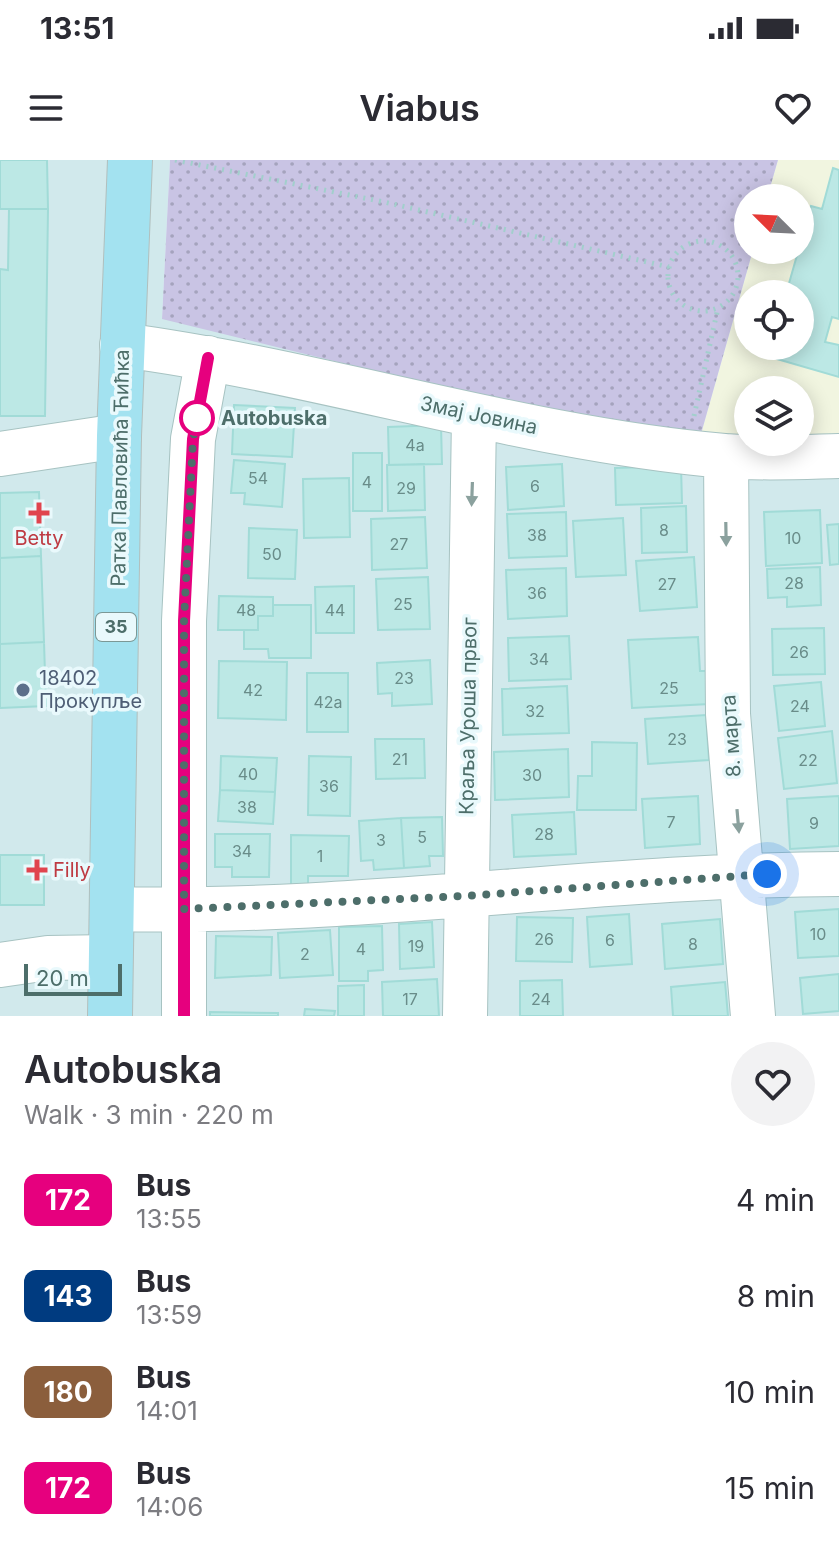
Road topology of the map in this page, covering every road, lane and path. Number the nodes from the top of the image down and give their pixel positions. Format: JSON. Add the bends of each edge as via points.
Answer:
{"nodes":[{"id":1,"x":130,"y":160,"type":"edge"},
{"id":2,"x":175,"y":160,"type":"edge"},
{"id":3,"x":669,"y":267,"type":"junction"},
{"id":4,"x":718,"y":307,"type":"junction"},
{"id":5,"x":122,"y":345,"type":"junction"},
{"id":6,"x":208,"y":358,"type":"junction"},
{"id":7,"x":474,"y":416,"type":"junction"},
{"id":8,"x":119,"y":436,"type":"junction"},
{"id":9,"x":0,"y":454,"type":"edge"},
{"id":10,"x":707,"y":454,"type":"junction"},
{"id":11,"x":839,"y":456,"type":"edge"},
{"id":12,"x":743,"y":874,"type":"junction"},
{"id":13,"x":839,"y":874,"type":"edge"},
{"id":14,"x":465,"y":896,"type":"junction"},
{"id":15,"x":112,"y":909,"type":"junction"},
{"id":16,"x":184,"y":909,"type":"junction"},
{"id":17,"x":110,"y":957,"type":"junction"},
{"id":18,"x":0,"y":965,"type":"edge"},
{"id":19,"x":110,"y":1016,"type":"edge"},
{"id":20,"x":184,"y":1016,"type":"edge"},
{"id":21,"x":465,"y":1016,"type":"edge"},
{"id":22,"x":753,"y":1016,"type":"edge"}],
"edges":[{"from":1,"to":5,"type":"main road","name":"Ратка Павловића Ћићка","number":"35"},
{"from":2,"to":3,"type":"path"},
{"from":3,"to":4,"type":"path","via":[[669,287],[680,303],[699,311]]},
{"from":3,"to":4,"type":"path","via":[[680,249],[700,241],[729,252],[737,282],[734,293]]},
{"from":4,"to":10,"type":"path"},
{"from":5,"to":6,"type":"street","name":"Змај Јовина"},
{"from":5,"to":8,"type":"main road","name":"Ратка Павловића Ћићка","number":"35"},
{"from":6,"to":7,"type":"street","name":"Змај Јовина"},
{"from":6,"to":16,"type":"street","via":[[193,439],[184,621]]},
{"from":7,"to":10,"type":"street","name":"Змај Јовина"},
{"from":7,"to":14,"type":"street","name":"Краља Уроша првог","one_way":true},
{"from":8,"to":9,"type":"street"},
{"from":8,"to":15,"type":"main road","name":"Ратка Павловића Ћићка","number":"35"},
{"from":10,"to":11,"type":"street","name":"Змај Јовина"},
{"from":10,"to":12,"type":"street","name":"8. марта","one_way":true},
{"from":12,"to":13,"type":"street"},
{"from":12,"to":14,"type":"street"},
{"from":12,"to":22,"type":"street","name":"8. марта"},
{"from":14,"to":16,"type":"street"},
{"from":14,"to":21,"type":"street","name":"Краља Уроша првог"},
{"from":15,"to":16,"type":"street"},
{"from":15,"to":17,"type":"main road","name":"Ратка Павловића Ћићка","number":"35"},
{"from":16,"to":20,"type":"street"},
{"from":17,"to":18,"type":"street"},
{"from":17,"to":19,"type":"main road","name":"Ратка Павловића Ћићка","number":"35"}]}
